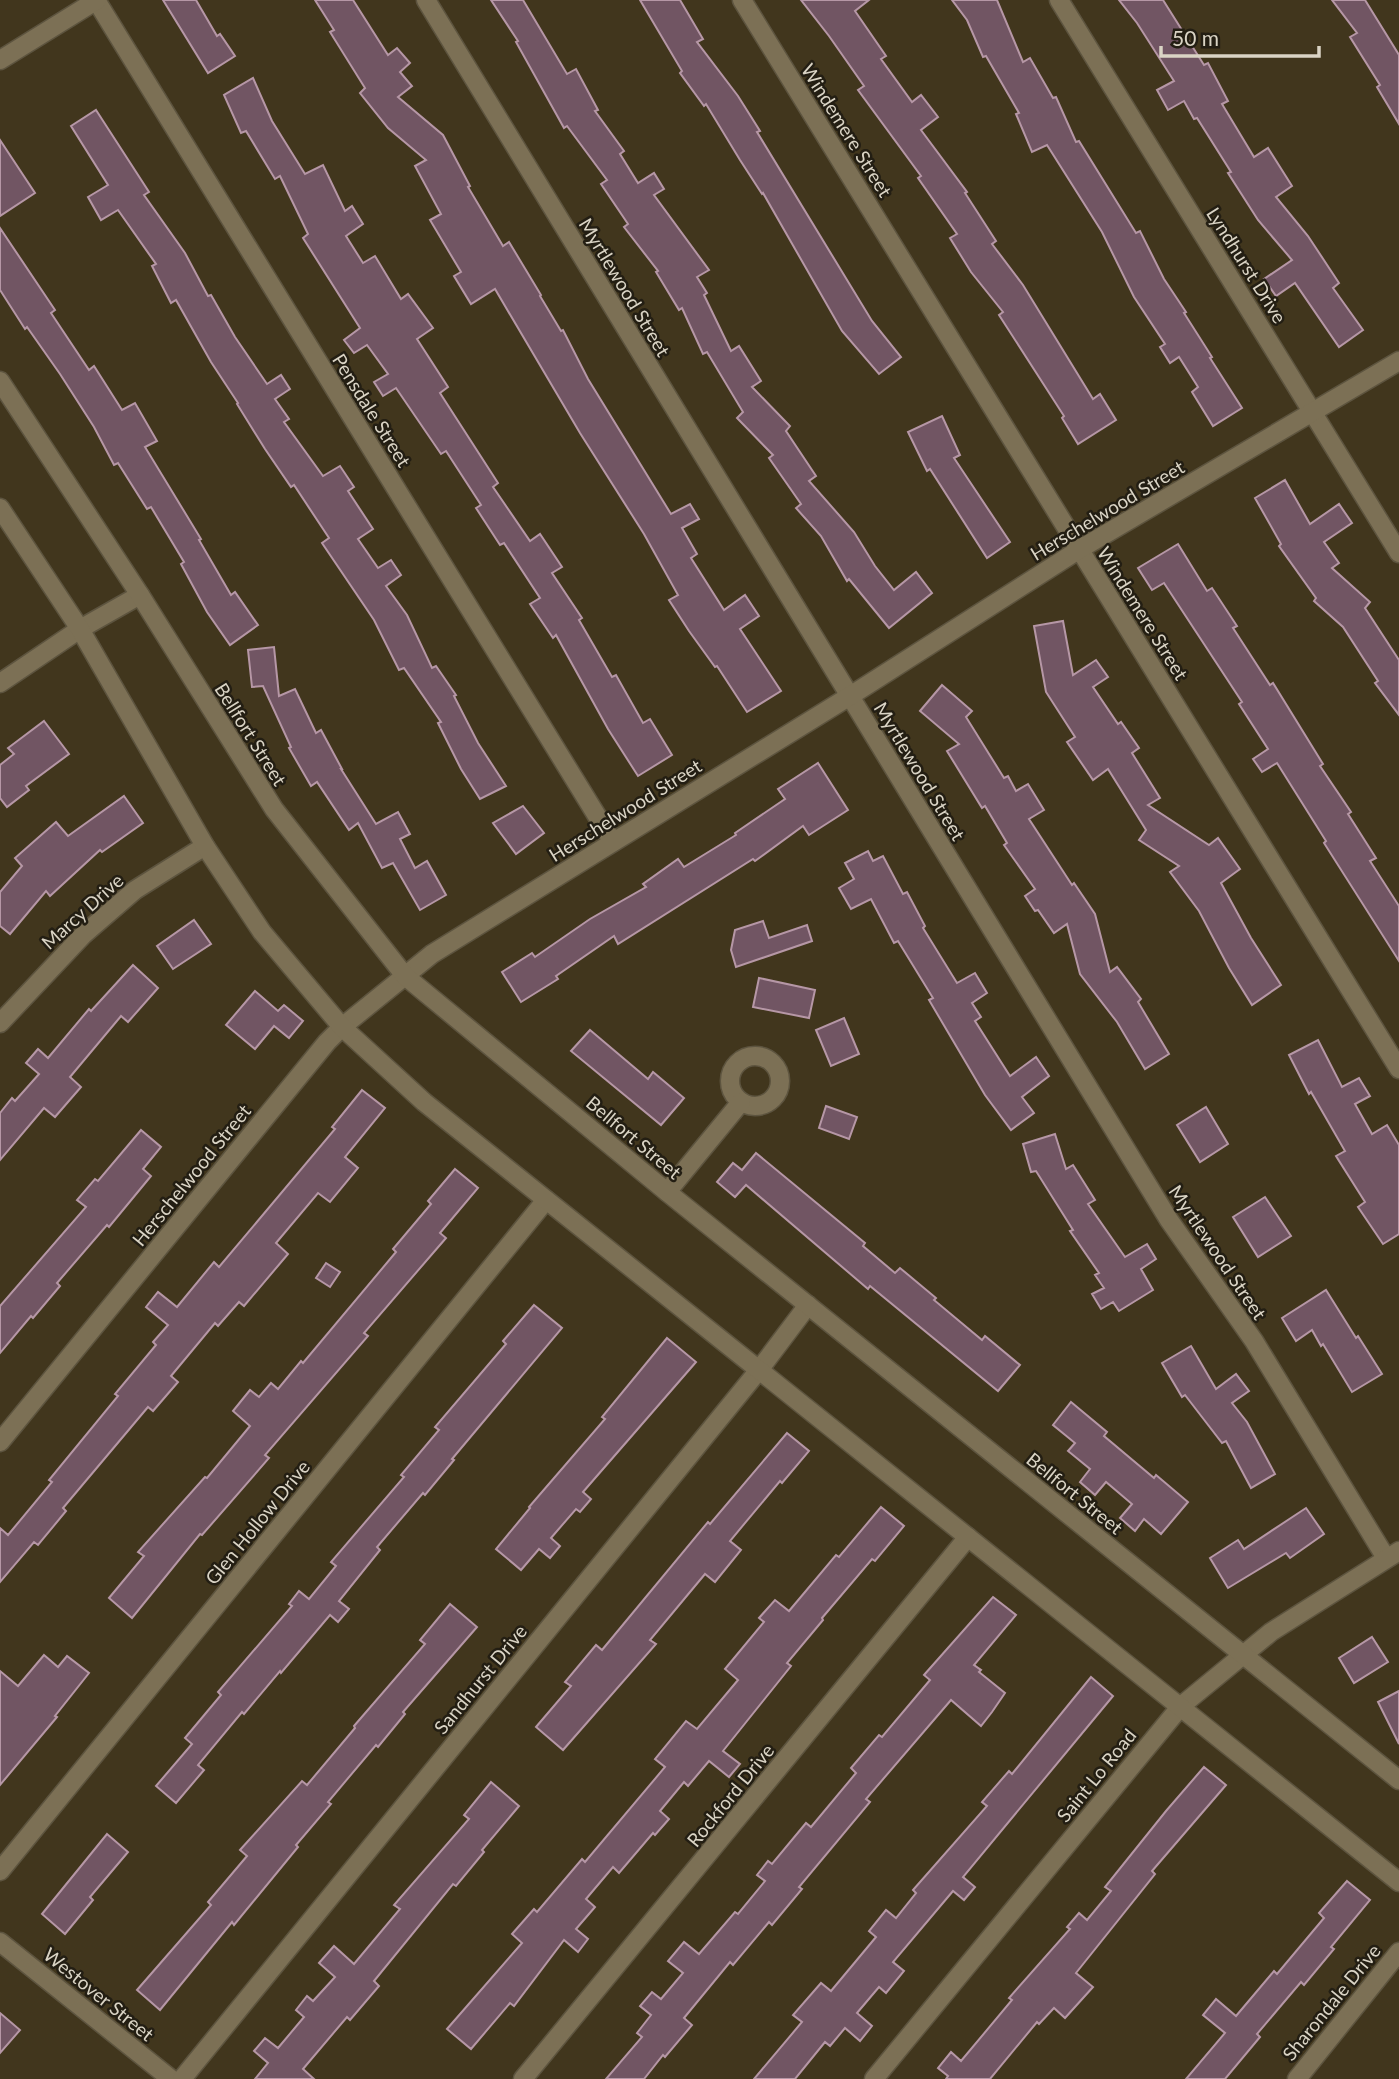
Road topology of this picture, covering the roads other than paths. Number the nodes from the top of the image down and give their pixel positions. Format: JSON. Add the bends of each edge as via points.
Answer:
{"nodes":[{"id":1,"x":97,"y":0,"type":"edge"},
{"id":2,"x":425,"y":0,"type":"edge"},
{"id":3,"x":742,"y":0,"type":"edge"},
{"id":4,"x":1059,"y":0,"type":"edge"},
{"id":5,"x":0,"y":60,"type":"edge"},
{"id":6,"x":1399,"y":361,"type":"edge"},
{"id":7,"x":0,"y":381,"type":"edge"},
{"id":8,"x":1314,"y":413,"type":"junction"},
{"id":9,"x":0,"y":508,"type":"edge"},
{"id":10,"x":1080,"y":549,"type":"junction"},
{"id":11,"x":1399,"y":553,"type":"edge"},
{"id":12,"x":140,"y":596,"type":"junction"},
{"id":13,"x":80,"y":629,"type":"junction"},
{"id":14,"x":0,"y":683,"type":"edge"},
{"id":15,"x":850,"y":696,"type":"junction"},
{"id":16,"x":613,"y":842,"type":"junction"},
{"id":17,"x":205,"y":846,"type":"junction"},
{"id":18,"x":405,"y":976,"type":"junction"},
{"id":19,"x":0,"y":1023,"type":"edge"},
{"id":20,"x":342,"y":1027,"type":"junction"},
{"id":21,"x":1399,"y":1069,"type":"edge"},
{"id":22,"x":741,"y":1102,"type":"dead end"},
{"id":23,"x":667,"y":1192,"type":"junction"},
{"id":24,"x":546,"y":1200,"type":"junction"},
{"id":25,"x":808,"y":1305,"type":"junction"},
{"id":26,"x":759,"y":1370,"type":"junction"},
{"id":27,"x":0,"y":1442,"type":"edge"},
{"id":28,"x":968,"y":1537,"type":"junction"},
{"id":29,"x":1393,"y":1555,"type":"edge"},
{"id":30,"x":1243,"y":1654,"type":"junction"},
{"id":31,"x":1181,"y":1706,"type":"junction"},
{"id":32,"x":1399,"y":1780,"type":"edge"},
{"id":33,"x":0,"y":1871,"type":"edge"},
{"id":34,"x":1399,"y":1882,"type":"edge"},
{"id":35,"x":0,"y":1942,"type":"edge"},
{"id":36,"x":1399,"y":1952,"type":"edge"},
{"id":37,"x":171,"y":2079,"type":"edge"},
{"id":38,"x":182,"y":2079,"type":"edge"},
{"id":39,"x":523,"y":2079,"type":"edge"},
{"id":40,"x":874,"y":2079,"type":"edge"},
{"id":41,"x":1297,"y":2079,"type":"edge"}],
"edges":[{"from":1,"to":5,"type":"street"},
{"from":1,"to":16,"type":"street","name":"Pensdale Street"},
{"from":2,"to":15,"type":"street","name":"Myrtlewood Street"},
{"from":3,"to":10,"type":"street","name":"Windemere Street"},
{"from":4,"to":8,"type":"street","name":"Lyndhurst Drive"},
{"from":6,"to":8,"type":"street","name":"Herschelwood Street"},
{"from":7,"to":12,"type":"street","name":"Bellfort Street"},
{"from":8,"to":10,"type":"street","name":"Herschelwood Street"},
{"from":8,"to":11,"type":"street","name":"Lyndhurst Drive"},
{"from":9,"to":13,"type":"street"},
{"from":10,"to":15,"type":"street","name":"Herschelwood Street"},
{"from":10,"to":21,"type":"street","name":"Windemere Street"},
{"from":12,"to":13,"type":"street"},
{"from":12,"to":18,"type":"street","name":"Bellfort Street","via":[[274,809]]},
{"from":13,"to":14,"type":"street"},
{"from":13,"to":17,"type":"street"},
{"from":15,"to":16,"type":"street","name":"Herschelwood Street"},
{"from":15,"to":29,"type":"street","name":"Myrtlewood Street","via":[[1169,1220]]},
{"from":16,"to":18,"type":"street","name":"Herschelwood Street","via":[[432,954]]},
{"from":17,"to":19,"type":"street","name":"Marcy Drive","via":[[135,890],[83,935]]},
{"from":17,"to":20,"type":"street","via":[[262,932]]},
{"from":18,"to":20,"type":"street","name":"Herschelwood Street"},
{"from":18,"to":23,"type":"street","name":"Bellfort Street"},
{"from":20,"to":24,"type":"street","via":[[424,1102]]},
{"from":20,"to":27,"type":"street","name":"Herschelwood Street"},
{"from":22,"to":23,"type":"street"},
{"from":23,"to":25,"type":"street","name":"Bellfort Street"},
{"from":24,"to":26,"type":"street"},
{"from":24,"to":33,"type":"street","name":"Glen Hollow Drive"},
{"from":25,"to":26,"type":"street","name":"Sandhurst Drive"},
{"from":25,"to":30,"type":"street","name":"Bellfort Street"},
{"from":26,"to":28,"type":"street"},
{"from":26,"to":38,"type":"street","name":"Sandhurst Drive"},
{"from":28,"to":31,"type":"street"},
{"from":28,"to":39,"type":"street","name":"Rockford Drive"},
{"from":29,"to":30,"type":"street","name":"Saint Lo Road"},
{"from":30,"to":31,"type":"street","name":"Saint Lo Road"},
{"from":30,"to":32,"type":"street","name":"Bellfort Street"},
{"from":31,"to":34,"type":"street"},
{"from":31,"to":40,"type":"street","name":"Saint Lo Road"},
{"from":35,"to":37,"type":"street","name":"Westover Street"},
{"from":36,"to":41,"type":"street","name":"Sharondale Drive"}]}
